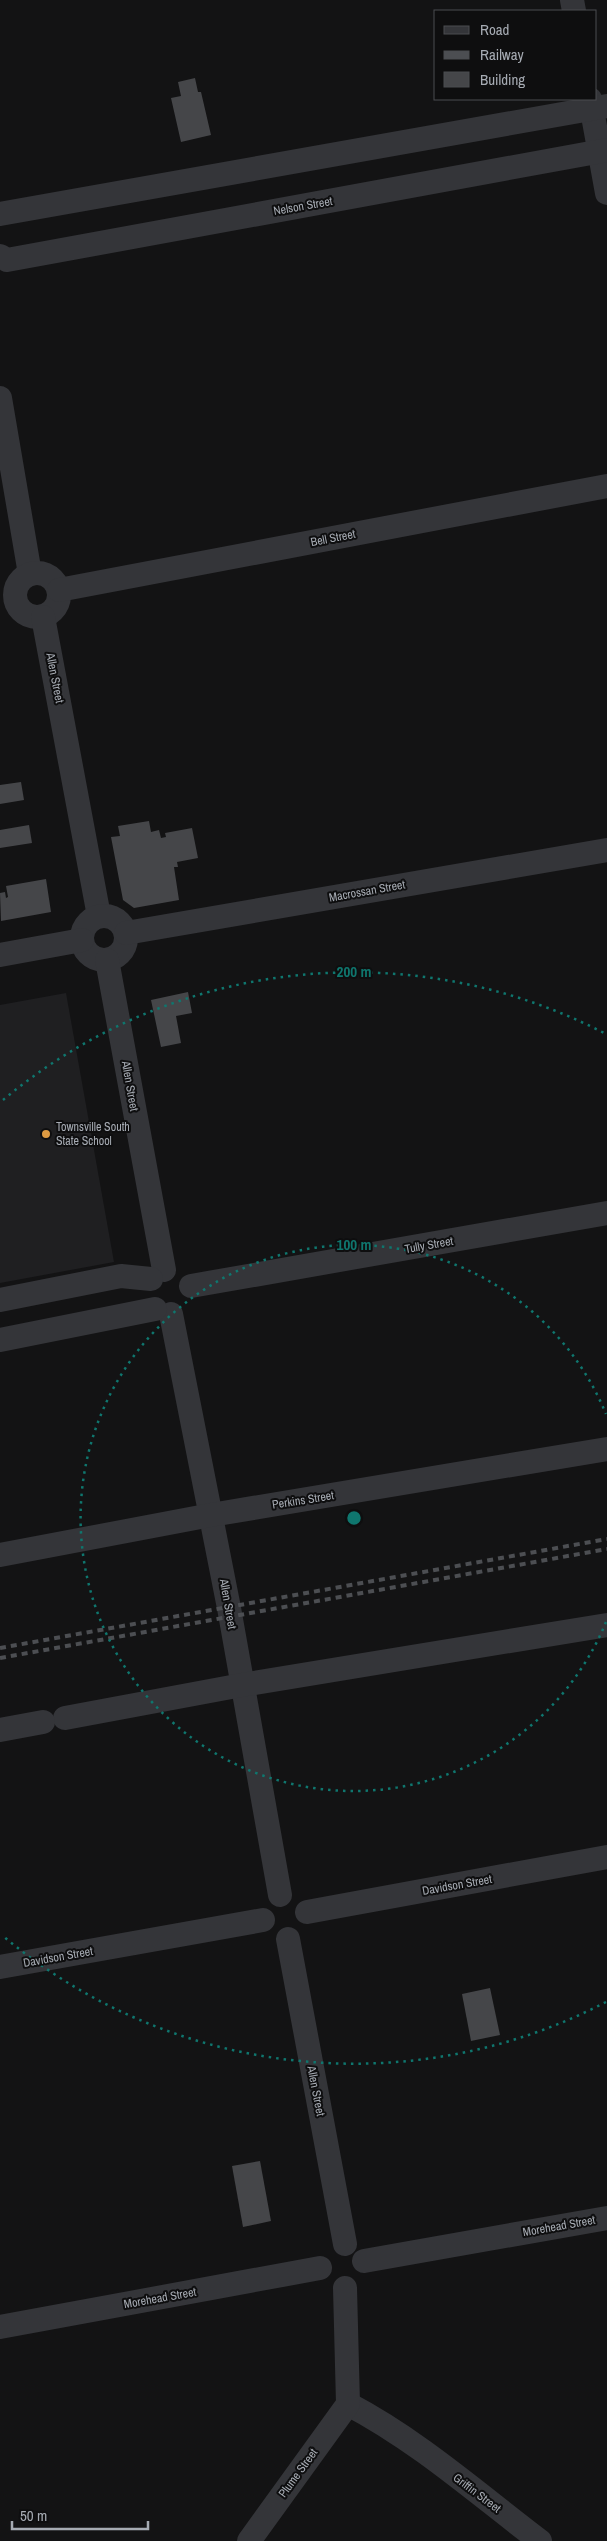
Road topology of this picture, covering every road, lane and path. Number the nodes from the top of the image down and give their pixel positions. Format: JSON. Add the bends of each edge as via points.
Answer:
{"nodes":[{"id":1,"x":596,"y":105,"type":"edge"},
{"id":2,"x":603,"y":151,"type":"edge"},
{"id":3,"x":607,"y":193,"type":"edge"},
{"id":4,"x":0,"y":214,"type":"edge"},
{"id":5,"x":0,"y":256,"type":"edge"},
{"id":6,"x":0,"y":398,"type":"edge"},
{"id":7,"x":607,"y":486,"type":"edge"},
{"id":8,"x":30,"y":574,"type":"junction"},
{"id":9,"x":59,"y":590,"type":"junction"},
{"id":10,"x":7,"y":599,"type":"edge"},
{"id":11,"x":43,"y":617,"type":"junction"},
{"id":12,"x":607,"y":850,"type":"edge"},
{"id":13,"x":99,"y":916,"type":"junction"},
{"id":14,"x":126,"y":933,"type":"junction"},
{"id":15,"x":82,"y":940,"type":"junction"},
{"id":16,"x":0,"y":955,"type":"edge"},
{"id":17,"x":107,"y":960,"type":"junction"},
{"id":18,"x":607,"y":1213,"type":"edge"},
{"id":19,"x":157,"y":1275,"type":"junction"},
{"id":20,"x":191,"y":1286,"type":"junction"},
{"id":21,"x":0,"y":1300,"type":"edge"},
{"id":22,"x":164,"y":1312,"type":"junction"},
{"id":23,"x":0,"y":1340,"type":"edge"},
{"id":24,"x":607,"y":1450,"type":"edge"},
{"id":25,"x":211,"y":1515,"type":"junction"},
{"id":26,"x":0,"y":1554,"type":"edge"},
{"id":27,"x":607,"y":1625,"type":"edge"},
{"id":28,"x":242,"y":1685,"type":"junction"},
{"id":29,"x":0,"y":1730,"type":"edge"},
{"id":30,"x":607,"y":1857,"type":"edge"},
{"id":31,"x":280,"y":1895,"type":"junction"},
{"id":32,"x":307,"y":1912,"type":"junction"},
{"id":33,"x":263,"y":1920,"type":"junction"},
{"id":34,"x":288,"y":1939,"type":"junction"},
{"id":35,"x":0,"y":1967,"type":"edge"},
{"id":36,"x":607,"y":2218,"type":"edge"},
{"id":37,"x":345,"y":2244,"type":"junction"},
{"id":38,"x":364,"y":2261,"type":"junction"},
{"id":39,"x":320,"y":2268,"type":"junction"},
{"id":40,"x":345,"y":2288,"type":"junction"},
{"id":41,"x":0,"y":2327,"type":"edge"},
{"id":42,"x":348,"y":2404,"type":"junction"},
{"id":43,"x":249,"y":2541,"type":"edge"},
{"id":44,"x":540,"y":2541,"type":"edge"}],
"edges":[{"from":1,"to":2,"type":"street"},
{"from":1,"to":4,"type":"street"},
{"from":2,"to":3,"type":"street"},
{"from":2,"to":5,"type":"street","name":"Nelson Street","via":[[8,260]]},
{"from":6,"to":8,"type":"street"},
{"from":7,"to":9,"type":"street","name":"Bell Street"},
{"from":8,"to":9,"type":"street","via":[[48,576]]},
{"from":8,"to":10,"type":"street","via":[[19,582]]},
{"from":9,"to":11,"type":"street","via":[[55,608]]},
{"from":10,"to":11,"type":"street","via":[[30,616]]},
{"from":11,"to":13,"type":"street","name":"Allen Street"},
{"from":12,"to":14,"type":"street","name":"Macrossan Street"},
{"from":13,"to":14,"type":"street","via":[[115,918]]},
{"from":13,"to":15,"type":"street","via":[[86,925]]},
{"from":14,"to":17,"type":"street","via":[[123,951]]},
{"from":15,"to":16,"type":"street"},
{"from":15,"to":17,"type":"street","via":[[90,955]]},
{"from":17,"to":19,"type":"street","name":"Allen Street"},
{"from":18,"to":20,"type":"street","name":"Tully Street"},
{"from":19,"to":20,"type":"street","via":[[176,1270],[186,1276]]},
{"from":19,"to":21,"type":"street","via":[[121,1276]]},
{"from":19,"to":22,"type":"street","via":[[148,1294]]},
{"from":20,"to":22,"type":"street","via":[[192,1296],[188,1305],[181,1311]]},
{"from":22,"to":23,"type":"street"},
{"from":22,"to":25,"type":"street","name":"Allen Street"},
{"from":24,"to":25,"type":"street","name":"Perkins Street"},
{"from":25,"to":26,"type":"street","name":"Perkins Street"},
{"from":25,"to":28,"type":"street","name":"Allen Street"},
{"from":27,"to":28,"type":"street"},
{"from":28,"to":29,"type":"street"},
{"from":28,"to":31,"type":"street","name":"Allen Street"},
{"from":30,"to":32,"type":"street","name":"Davidson Street"},
{"from":31,"to":32,"type":"street","via":[[296,1898]]},
{"from":31,"to":33,"type":"street","via":[[267,1904]]},
{"from":32,"to":34,"type":"street","via":[[304,1930]]},
{"from":33,"to":34,"type":"street","via":[[271,1934]]},
{"from":33,"to":35,"type":"street","name":"Davidson Street"},
{"from":34,"to":37,"type":"street","name":"Allen Street"},
{"from":36,"to":38,"type":"street","name":"Morehead Street"},
{"from":37,"to":38,"type":"street","via":[[359,2251]]},
{"from":37,"to":39,"type":"street","via":[[330,2247]]},
{"from":38,"to":40,"type":"street","via":[[361,2279]]},
{"from":39,"to":40,"type":"street","via":[[328,2283]]},
{"from":39,"to":41,"type":"street","name":"Morehead Street"},
{"from":40,"to":42,"type":"street"},
{"from":42,"to":43,"type":"street","name":"Plume Street"},
{"from":42,"to":44,"type":"street","name":"Griffin Street","via":[[376,2418],[414,2445]]}]}
